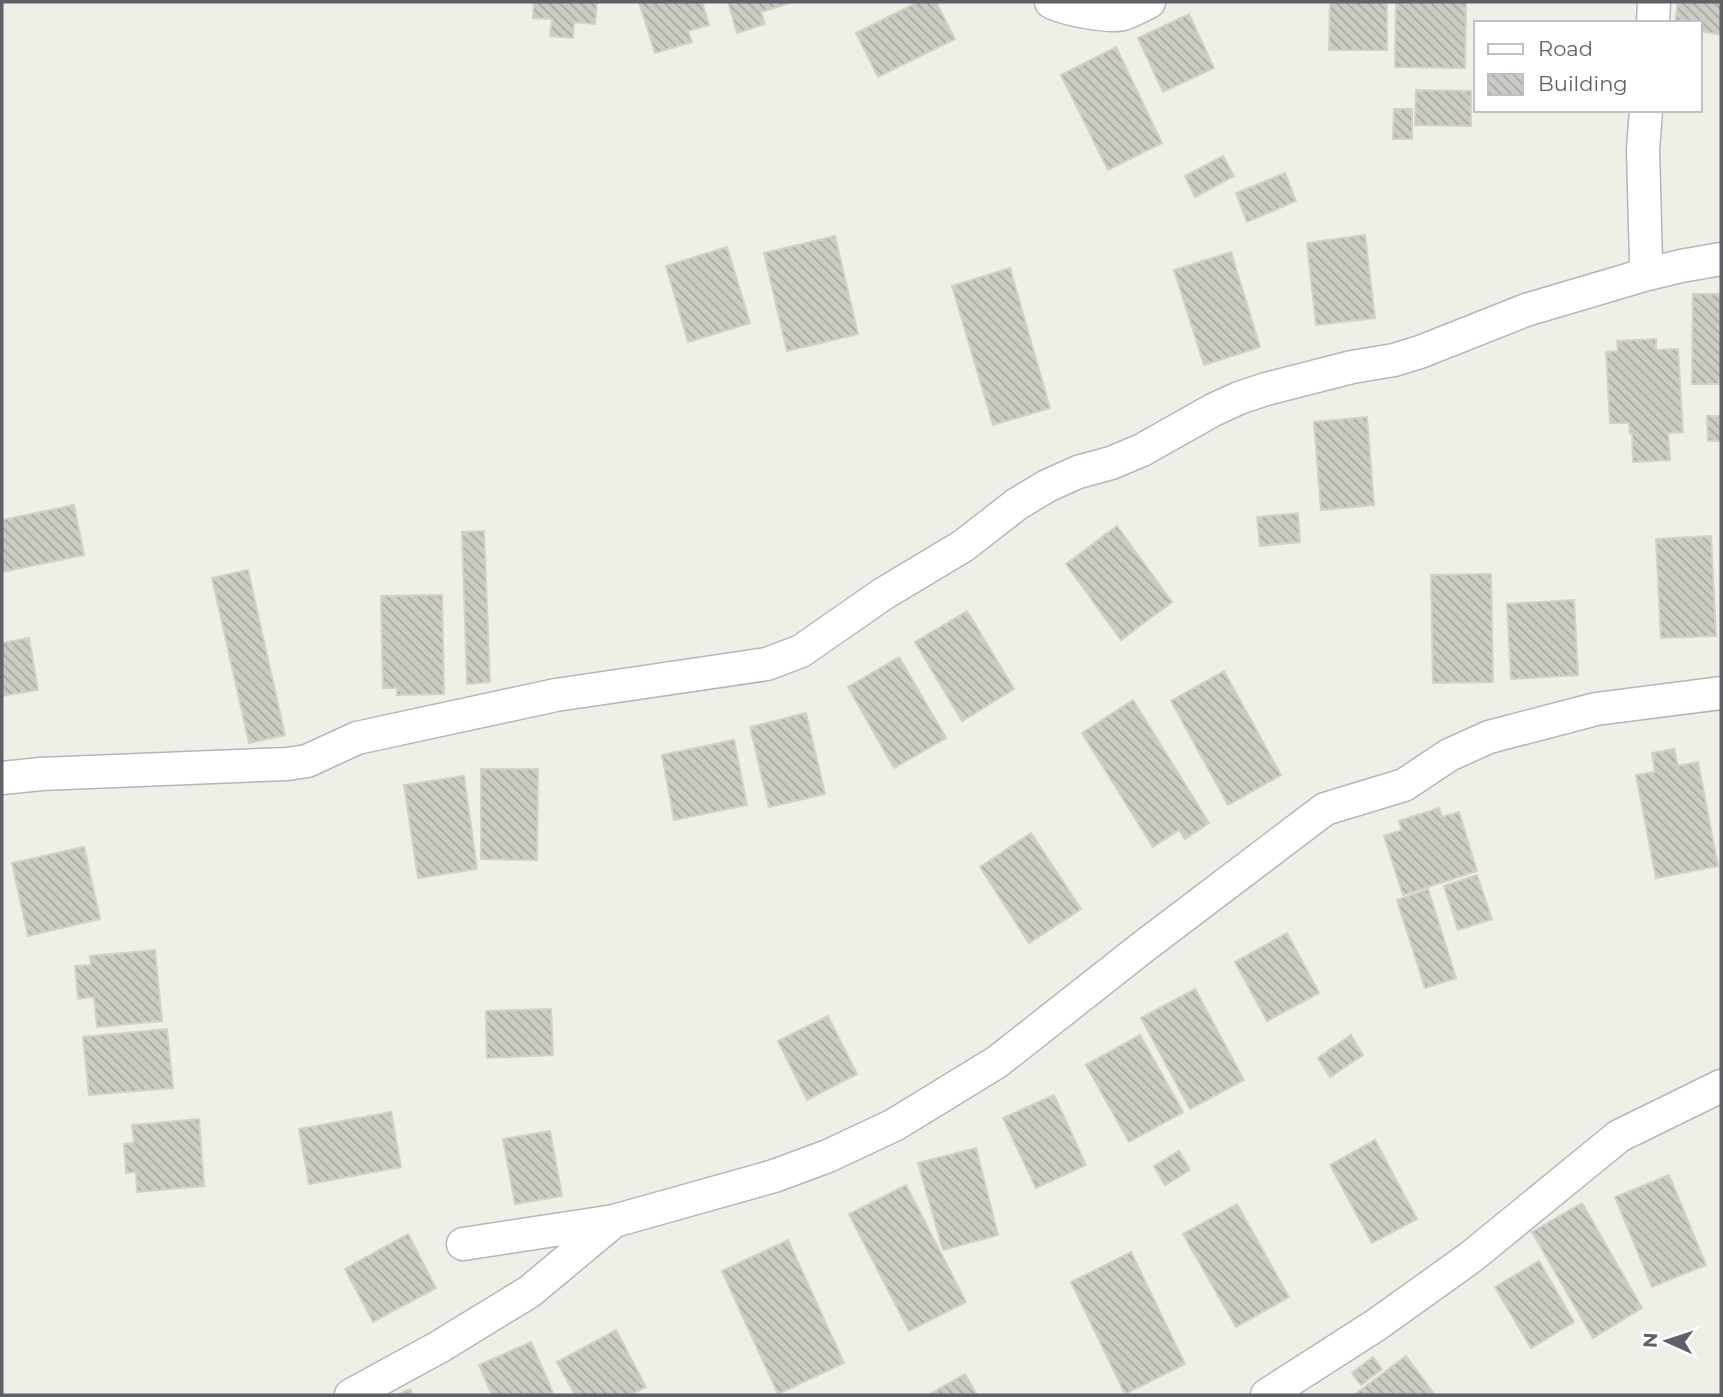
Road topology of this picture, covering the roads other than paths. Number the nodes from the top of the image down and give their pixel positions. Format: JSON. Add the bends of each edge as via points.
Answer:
{"nodes":[{"id":1,"x":1051,"y":2,"type":"edge"},
{"id":2,"x":1149,"y":2,"type":"edge"},
{"id":3,"x":1654,"y":2,"type":"edge"},
{"id":4,"x":1653,"y":21,"type":"edge"},
{"id":5,"x":1646,"y":112,"type":"edge"},
{"id":6,"x":1721,"y":259,"type":"edge"},
{"id":7,"x":1644,"y":275,"type":"junction"},
{"id":8,"x":1721,"y":693,"type":"edge"},
{"id":9,"x":2,"y":778,"type":"edge"},
{"id":10,"x":1721,"y":1086,"type":"edge"},
{"id":11,"x":614,"y":1221,"type":"junction"},
{"id":12,"x":463,"y":1244,"type":"dead end"},
{"id":13,"x":351,"y":1395,"type":"edge"},
{"id":14,"x":1268,"y":1395,"type":"edge"}],
"edges":[{"from":1,"to":2,"type":"street","via":[[1121,15]]},
{"from":3,"to":4,"type":"street"},
{"from":5,"to":7,"type":"street"},
{"from":6,"to":7,"type":"street"},
{"from":7,"to":9,"type":"street","via":[[1526,310],[1394,360],[1239,398],[1142,450],[1047,486],[963,547],[883,594],[801,651],[767,664],[556,695],[357,738],[307,761],[287,764]]},
{"from":8,"to":11,"type":"street","via":[[1596,709],[1489,737],[1449,755],[1404,785],[1325,809],[997,1062],[894,1125],[774,1176]]},
{"from":10,"to":14,"type":"street","via":[[1619,1136],[1471,1257]]},
{"from":11,"to":12,"type":"street"},
{"from":11,"to":13,"type":"street","via":[[529,1292]]}]}
